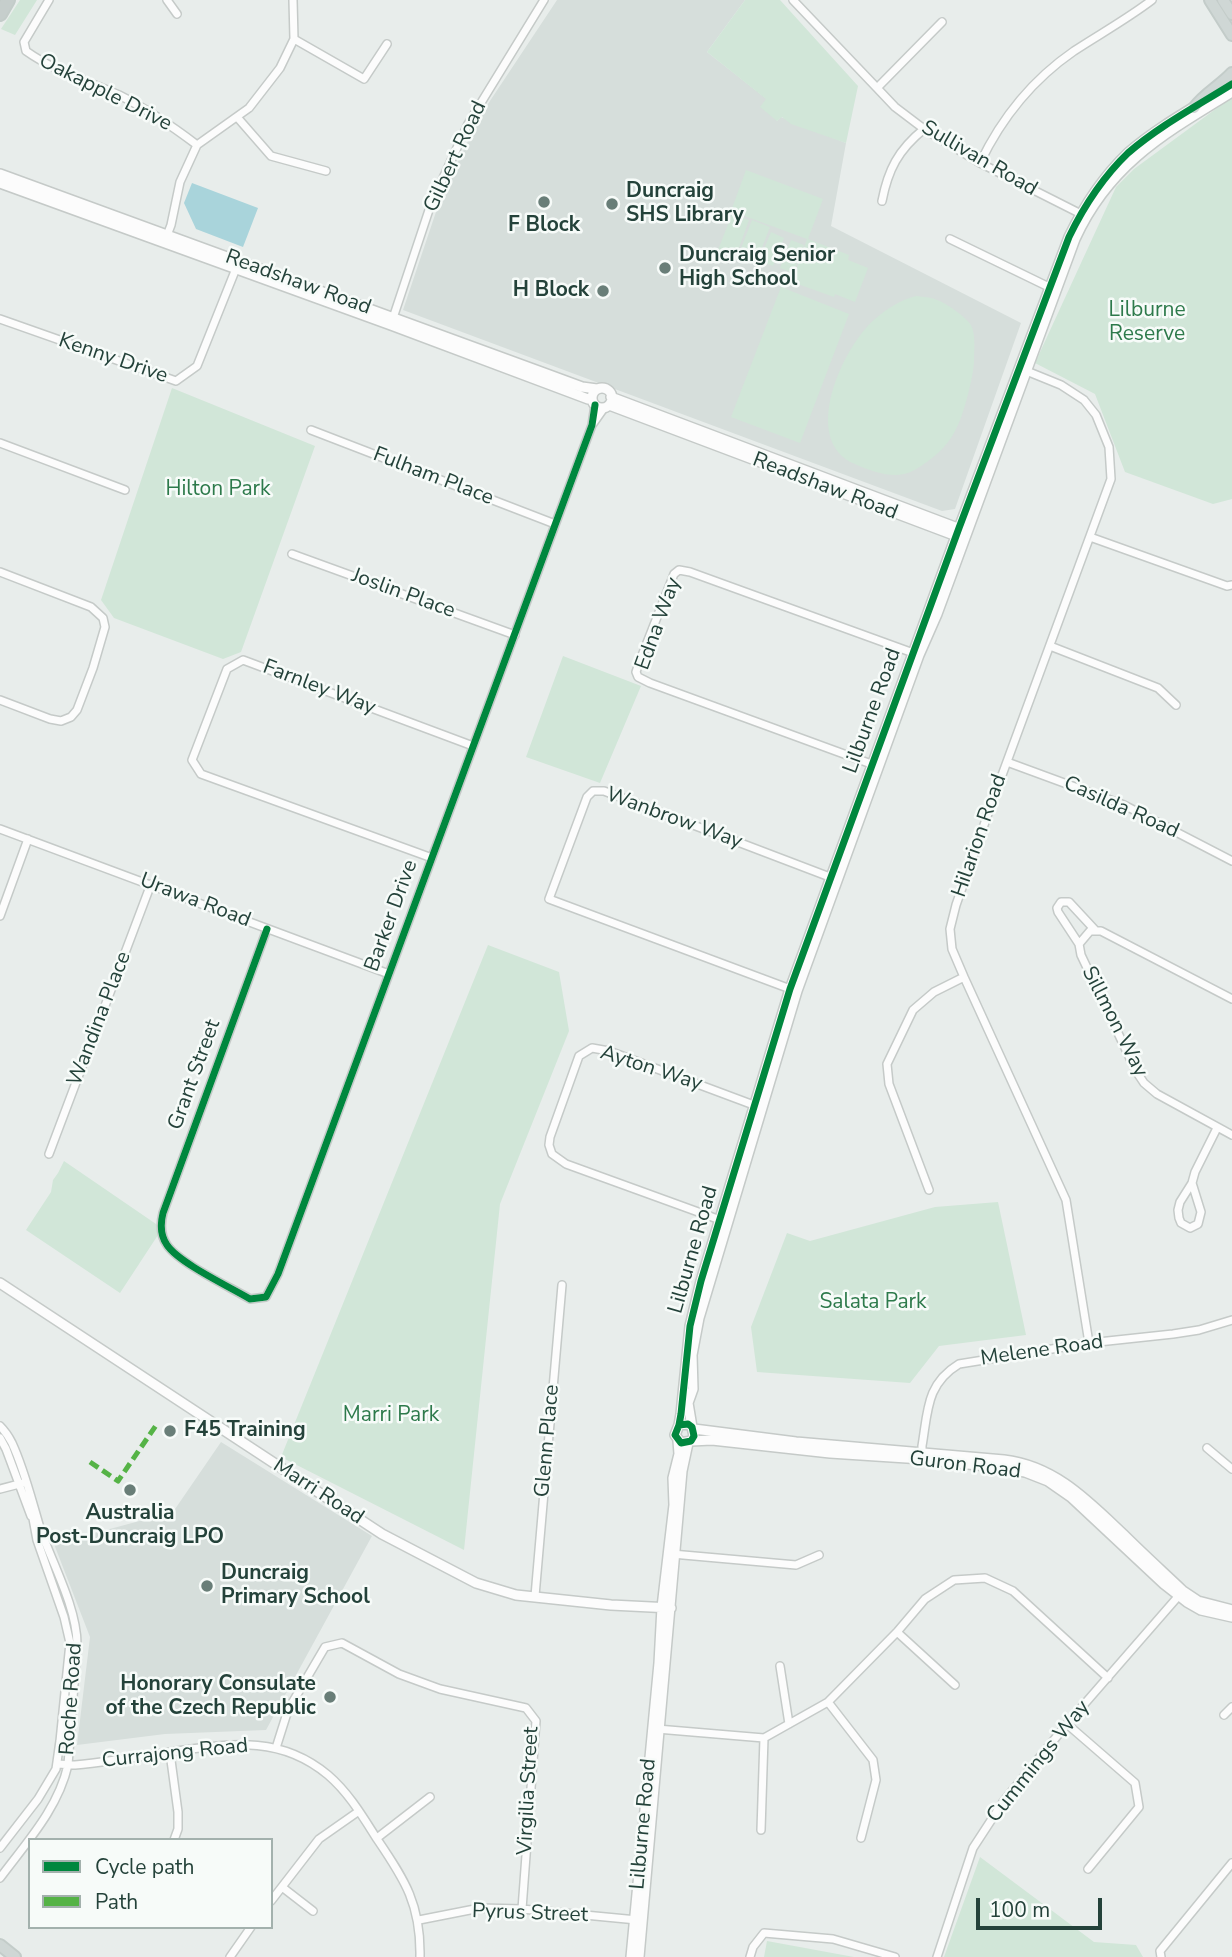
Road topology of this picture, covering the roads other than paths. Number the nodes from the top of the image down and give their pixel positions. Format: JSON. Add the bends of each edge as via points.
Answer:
{"nodes":[{"id":1,"x":8,"y":0,"type":"edge"},
{"id":2,"x":49,"y":0,"type":"edge"},
{"id":3,"x":167,"y":0,"type":"edge"},
{"id":4,"x":293,"y":0,"type":"edge"},
{"id":5,"x":544,"y":0,"type":"edge"},
{"id":6,"x":793,"y":0,"type":"edge"},
{"id":7,"x":1152,"y":0,"type":"edge"},
{"id":8,"x":1210,"y":0,"type":"edge"},
{"id":9,"x":1223,"y":0,"type":"edge"},
{"id":10,"x":0,"y":14,"type":"edge"},
{"id":11,"x":177,"y":14,"type":"dead end"},
{"id":12,"x":1232,"y":15,"type":"edge"},
{"id":13,"x":942,"y":22,"type":"dead end"},
{"id":14,"x":1232,"y":35,"type":"edge"},
{"id":15,"x":293,"y":39,"type":"junction"},
{"id":16,"x":387,"y":44,"type":"dead end"},
{"id":17,"x":1232,"y":73,"type":"edge"},
{"id":18,"x":1232,"y":84,"type":"edge"},
{"id":19,"x":877,"y":89,"type":"junction"},
{"id":20,"x":1232,"y":92,"type":"edge"},
{"id":21,"x":1194,"y":108,"type":"junction"},
{"id":22,"x":237,"y":117,"type":"junction"},
{"id":23,"x":924,"y":129,"type":"junction"},
{"id":24,"x":197,"y":145,"type":"junction"},
{"id":25,"x":980,"y":163,"type":"junction"},
{"id":26,"x":326,"y":171,"type":"dead end"},
{"id":27,"x":0,"y":174,"type":"edge"},
{"id":28,"x":0,"y":183,"type":"edge"},
{"id":29,"x":882,"y":201,"type":"dead end"},
{"id":30,"x":1083,"y":215,"type":"junction"},
{"id":31,"x":166,"y":238,"type":"junction"},
{"id":32,"x":950,"y":239,"type":"dead end"},
{"id":33,"x":237,"y":266,"type":"junction"},
{"id":34,"x":1052,"y":289,"type":"junction"},
{"id":35,"x":0,"y":320,"type":"edge"},
{"id":36,"x":392,"y":321,"type":"junction"},
{"id":37,"x":1024,"y":370,"type":"junction"},
{"id":38,"x":601,"y":400,"type":"junction"},
{"id":39,"x":311,"y":430,"type":"dead end"},
{"id":40,"x":0,"y":443,"type":"edge"},
{"id":41,"x":125,"y":490,"type":"dead end"},
{"id":42,"x":555,"y":524,"type":"junction"},
{"id":43,"x":961,"y":533,"type":"junction"},
{"id":44,"x":1090,"y":537,"type":"junction"},
{"id":45,"x":292,"y":554,"type":"dead end"},
{"id":46,"x":0,"y":572,"type":"edge"},
{"id":47,"x":1232,"y":585,"type":"edge"},
{"id":48,"x":515,"y":635,"type":"junction"},
{"id":49,"x":1050,"y":646,"type":"junction"},
{"id":50,"x":916,"y":654,"type":"junction"},
{"id":51,"x":0,"y":700,"type":"edge"},
{"id":52,"x":1176,"y":705,"type":"dead end"},
{"id":53,"x":474,"y":746,"type":"junction"},
{"id":54,"x":1007,"y":762,"type":"junction"},
{"id":55,"x":875,"y":765,"type":"junction"},
{"id":56,"x":0,"y":829,"type":"edge"},
{"id":57,"x":28,"y":839,"type":"junction"},
{"id":58,"x":432,"y":858,"type":"junction"},
{"id":59,"x":1232,"y":861,"type":"edge"},
{"id":60,"x":833,"y":878,"type":"junction"},
{"id":61,"x":151,"y":884,"type":"junction"},
{"id":62,"x":0,"y":916,"type":"edge"},
{"id":63,"x":267,"y":929,"type":"junction"},
{"id":64,"x":1095,"y":930,"type":"junction"},
{"id":65,"x":1079,"y":944,"type":"junction"},
{"id":66,"x":389,"y":974,"type":"junction"},
{"id":67,"x":964,"y":977,"type":"junction"},
{"id":68,"x":793,"y":990,"type":"junction"},
{"id":69,"x":1232,"y":999,"type":"edge"},
{"id":70,"x":758,"y":1107,"type":"junction"},
{"id":71,"x":1217,"y":1128,"type":"junction"},
{"id":72,"x":1232,"y":1135,"type":"edge"},
{"id":73,"x":49,"y":1154,"type":"dead end"},
{"id":74,"x":1192,"y":1183,"type":"junction"},
{"id":75,"x":929,"y":1190,"type":"dead end"},
{"id":76,"x":723,"y":1222,"type":"junction"},
{"id":77,"x":162,"y":1234,"type":"joint"},
{"id":78,"x":562,"y":1285,"type":"dead end"},
{"id":79,"x":2,"y":1288,"type":"edge"},
{"id":80,"x":1232,"y":1320,"type":"edge"},
{"id":81,"x":1089,"y":1343,"type":"junction"},
{"id":82,"x":680,"y":1425,"type":"junction"},
{"id":83,"x":0,"y":1426,"type":"edge"},
{"id":84,"x":693,"y":1429,"type":"junction"},
{"id":85,"x":0,"y":1438,"type":"edge"},
{"id":86,"x":686,"y":1442,"type":"junction"},
{"id":87,"x":1207,"y":1448,"type":"dead end"},
{"id":88,"x":922,"y":1456,"type":"junction"},
{"id":89,"x":1232,"y":1469,"type":"edge"},
{"id":90,"x":22,"y":1483,"type":"junction"},
{"id":91,"x":0,"y":1489,"type":"edge"},
{"id":92,"x":34,"y":1507,"type":"junction"},
{"id":93,"x":34,"y":1527,"type":"junction"},
{"id":94,"x":671,"y":1554,"type":"junction"},
{"id":95,"x":819,"y":1555,"type":"dead end"},
{"id":96,"x":1181,"y":1593,"type":"junction"},
{"id":97,"x":535,"y":1596,"type":"junction"},
{"id":98,"x":666,"y":1608,"type":"junction"},
{"id":99,"x":1232,"y":1610,"type":"edge"},
{"id":100,"x":1232,"y":1618,"type":"edge"},
{"id":101,"x":897,"y":1632,"type":"junction"},
{"id":102,"x":780,"y":1666,"type":"dead end"},
{"id":103,"x":1108,"y":1678,"type":"junction"},
{"id":104,"x":956,"y":1685,"type":"dead end"},
{"id":105,"x":828,"y":1702,"type":"junction"},
{"id":106,"x":1232,"y":1707,"type":"edge"},
{"id":107,"x":1224,"y":1715,"type":"dead end"},
{"id":108,"x":789,"y":1724,"type":"junction"},
{"id":109,"x":1067,"y":1724,"type":"junction"},
{"id":110,"x":656,"y":1729,"type":"junction"},
{"id":111,"x":764,"y":1738,"type":"junction"},
{"id":112,"x":276,"y":1748,"type":"junction"},
{"id":113,"x":170,"y":1753,"type":"junction"},
{"id":114,"x":57,"y":1764,"type":"junction"},
{"id":115,"x":68,"y":1765,"type":"junction"},
{"id":116,"x":430,"y":1797,"type":"dead end"},
{"id":117,"x":359,"y":1811,"type":"junction"},
{"id":118,"x":761,"y":1830,"type":"dead end"},
{"id":119,"x":29,"y":1838,"type":"edge"},
{"id":120,"x":174,"y":1838,"type":"edge"},
{"id":121,"x":377,"y":1838,"type":"junction"},
{"id":122,"x":861,"y":1838,"type":"dead end"},
{"id":123,"x":28,"y":1840,"type":"edge"},
{"id":124,"x":0,"y":1847,"type":"edge"},
{"id":125,"x":15,"y":1858,"type":"junction"},
{"id":126,"x":1232,"y":1863,"type":"edge"},
{"id":127,"x":1088,"y":1869,"type":"dead end"},
{"id":128,"x":0,"y":1878,"type":"edge"},
{"id":129,"x":282,"y":1887,"type":"junction"},
{"id":130,"x":273,"y":1898,"type":"edge"},
{"id":131,"x":522,"y":1909,"type":"junction"},
{"id":132,"x":313,"y":1911,"type":"dead end"},
{"id":133,"x":419,"y":1920,"type":"junction"},
{"id":134,"x":639,"y":1920,"type":"junction"},
{"id":135,"x":250,"y":1929,"type":"edge"},
{"id":136,"x":0,"y":1945,"type":"edge"},
{"id":137,"x":15,"y":1957,"type":"edge"},
{"id":138,"x":230,"y":1957,"type":"edge"},
{"id":139,"x":420,"y":1957,"type":"edge"},
{"id":140,"x":631,"y":1957,"type":"edge"},
{"id":141,"x":639,"y":1957,"type":"edge"},
{"id":142,"x":750,"y":1957,"type":"edge"},
{"id":143,"x":895,"y":1957,"type":"edge"},
{"id":144,"x":937,"y":1957,"type":"edge"},
{"id":145,"x":1161,"y":1957,"type":"edge"}],
"edges":[{"from":1,"to":10,"type":"highway"},
{"from":2,"to":24,"type":"street","name":"Oakapple Drive","via":[[24,41],[26,51],[121,96]]},
{"from":3,"to":11,"type":"street"},
{"from":4,"to":15,"type":"street"},
{"from":5,"to":36,"type":"street","name":"Gilbert Road","via":[[468,124],[431,204]]},
{"from":6,"to":19,"type":"street","name":"Sullivan Road"},
{"from":7,"to":25,"type":"street","via":[[1039,79],[1005,117]]},
{"from":8,"to":14,"type":"main road"},
{"from":9,"to":12,"type":"main road"},
{"from":13,"to":19,"type":"street"},
{"from":15,"to":16,"type":"street","via":[[364,79]]},
{"from":15,"to":22,"type":"street","via":[[280,68]]},
{"from":17,"to":21,"type":"main road"},
{"from":18,"to":21,"type":"street","name":"Lilburne Road"},
{"from":19,"to":23,"type":"street","name":"Sullivan Road"},
{"from":20,"to":30,"type":"street","name":"Lilburne Road","via":[[1140,152]]},
{"from":21,"to":30,"type":"street","name":"Lilburne Road","via":[[1127,154],[1104,179]]},
{"from":22,"to":24,"type":"street"},
{"from":22,"to":26,"type":"street","via":[[271,156]]},
{"from":23,"to":25,"type":"street","name":"Sullivan Road"},
{"from":23,"to":29,"type":"street","via":[[892,164]]},
{"from":24,"to":31,"type":"street","via":[[180,182]]},
{"from":25,"to":30,"type":"street","name":"Sullivan Road"},
{"from":27,"to":31,"type":"street","name":"Readshaw Road"},
{"from":28,"to":31,"type":"street","name":"Readshaw Road"},
{"from":30,"to":34,"type":"street","name":"Lilburne Road"},
{"from":31,"to":33,"type":"street","name":"Readshaw Road"},
{"from":32,"to":34,"type":"street"},
{"from":33,"to":35,"type":"street","name":"Kenny Drive","via":[[197,366],[176,381]]},
{"from":33,"to":36,"type":"street","name":"Readshaw Road"},
{"from":34,"to":37,"type":"street","name":"Lilburne Road"},
{"from":36,"to":38,"type":"street","name":"Readshaw Road","via":[[588,399]]},
{"from":37,"to":43,"type":"street","name":"Lilburne Road"},
{"from":37,"to":44,"type":"street","name":"Hilarion Road","via":[[1084,400],[1110,447],[1111,478]]},
{"from":38,"to":42,"type":"street","name":"Barker Drive"},
{"from":38,"to":43,"type":"street","name":"Readshaw Road"},
{"from":39,"to":42,"type":"street","name":"Fulham Place"},
{"from":40,"to":41,"type":"street"},
{"from":42,"to":48,"type":"street","name":"Barker Drive"},
{"from":43,"to":50,"type":"street","name":"Lilburne Road"},
{"from":44,"to":47,"type":"street"},
{"from":44,"to":49,"type":"street","name":"Hilarion Road"},
{"from":45,"to":48,"type":"street","name":"Joslin Place"},
{"from":46,"to":51,"type":"street","via":[[91,607],[103,618],[105,627],[71,717],[50,719]]},
{"from":48,"to":53,"type":"street","name":"Barker Drive"},
{"from":49,"to":52,"type":"street","via":[[1158,688]]},
{"from":49,"to":54,"type":"street","name":"Hilarion Road"},
{"from":50,"to":55,"type":"street","name":"Lilburne Road"},
{"from":50,"to":55,"type":"street","name":"Edna Way","via":[[679,570],[639,663],[638,677],[650,683]]},
{"from":53,"to":58,"type":"street","name":"Barker Drive"},
{"from":53,"to":58,"type":"street","name":"Farnley Way","via":[[243,660],[227,669],[192,760],[201,774]]},
{"from":54,"to":59,"type":"street","name":"Casilda Road","via":[[1124,805]]},
{"from":54,"to":67,"type":"street","name":"Hilarion Road","via":[[950,929]]},
{"from":55,"to":60,"type":"street","name":"Lilburne Road"},
{"from":56,"to":57,"type":"street","name":"Urawa Road"},
{"from":57,"to":61,"type":"street","name":"Urawa Road"},
{"from":57,"to":62,"type":"street"},
{"from":58,"to":66,"type":"street","name":"Barker Drive"},
{"from":60,"to":68,"type":"street","name":"Lilburne Road"},
{"from":60,"to":68,"type":"street","name":"Wanbrow Way","via":[[604,791],[593,791],[549,899]]},
{"from":61,"to":63,"type":"street","name":"Urawa Road"},
{"from":61,"to":73,"type":"street","name":"Wandina Place"},
{"from":63,"to":66,"type":"street","name":"Urawa Road"},
{"from":63,"to":77,"type":"street","name":"Grant Street","via":[[163,1213]]},
{"from":64,"to":65,"type":"street","name":"Sillmon Way"},
{"from":64,"to":65,"type":"street","name":"Sillmon Way","via":[[1069,902],[1058,904],[1058,912]]},
{"from":64,"to":69,"type":"street","name":"Sillmon Way"},
{"from":65,"to":71,"type":"street","name":"Sillmon Way","via":[[1143,1083]]},
{"from":66,"to":77,"type":"street","name":"Barker Drive","via":[[266,1297],[250,1299],[178,1256]]},
{"from":67,"to":75,"type":"street","via":[[934,992],[913,1010],[887,1064],[889,1084]]},
{"from":67,"to":81,"type":"street","name":"Hilarion Road","via":[[1066,1200]]},
{"from":68,"to":70,"type":"street","name":"Lilburne Road"},
{"from":70,"to":76,"type":"street","name":"Lilburne Road"},
{"from":70,"to":76,"type":"street","name":"Ayton Way","via":[[592,1048],[579,1056],[552,1128],[552,1154],[566,1164]]},
{"from":71,"to":72,"type":"street","name":"Sillmon Way"},
{"from":71,"to":74,"type":"street"},
{"from":74,"to":74,"type":"street","via":[[1178,1210],[1181,1223],[1190,1228],[1198,1224],[1201,1212]]},
{"from":76,"to":82,"type":"street","name":"Lilburne Road","via":[[690,1326]]},
{"from":76,"to":84,"type":"street","name":"Lilburne Road","via":[[692,1355],[693,1389],[688,1409]]},
{"from":78,"to":97,"type":"street","name":"Glenn Place"},
{"from":79,"to":97,"type":"street","name":"Marri Road","via":[[382,1534],[476,1584]]},
{"from":80,"to":81,"type":"street","name":"Melene Road","via":[[1173,1335]]},
{"from":81,"to":88,"type":"street","name":"Melene Road","via":[[953,1367],[933,1388]]},
{"from":82,"to":84,"type":"street"},
{"from":82,"to":86,"type":"street","via":[[675,1434]]},
{"from":83,"to":90,"type":"street","name":"Roche Road","via":[[12,1442]]},
{"from":84,"to":86,"type":"street","via":[[694,1436]]},
{"from":84,"to":88,"type":"street","name":"Guron Road"},
{"from":85,"to":90,"type":"street","name":"Roche Road"},
{"from":86,"to":88,"type":"street","name":"Guron Road","via":[[712,1440],[830,1453]]},
{"from":86,"to":94,"type":"street","name":"Lilburne Road"},
{"from":87,"to":89,"type":"street"},
{"from":88,"to":96,"type":"street","name":"Guron Road","via":[[1016,1462],[1055,1476],[1095,1508]]},
{"from":90,"to":91,"type":"street"},
{"from":90,"to":92,"type":"street","name":"Roche Road"},
{"from":90,"to":93,"type":"street","name":"Roche Road"},
{"from":92,"to":93,"type":"street","name":"Roche Road"},
{"from":92,"to":115,"type":"street","name":"Roche Road","via":[[76,1630]]},
{"from":93,"to":114,"type":"street","name":"Roche Road","via":[[69,1635]]},
{"from":94,"to":95,"type":"street","via":[[796,1565]]},
{"from":94,"to":98,"type":"street","name":"Lilburne Road"},
{"from":96,"to":99,"type":"street","name":"Guron Road"},
{"from":96,"to":100,"type":"street","name":"Guron Road","via":[[1186,1602],[1202,1610]]},
{"from":96,"to":103,"type":"street","name":"Cummings Way"},
{"from":97,"to":98,"type":"street","name":"Marri Road"},
{"from":98,"to":110,"type":"street","name":"Lilburne Road"},
{"from":101,"to":103,"type":"street","via":[[925,1599],[954,1580],[985,1578],[1013,1591]]},
{"from":101,"to":104,"type":"street"},
{"from":101,"to":105,"type":"street"},
{"from":102,"to":108,"type":"street"},
{"from":103,"to":109,"type":"street","name":"Cummings Way"},
{"from":105,"to":108,"type":"street"},
{"from":105,"to":122,"type":"street","via":[[873,1760],[876,1780]]},
{"from":106,"to":107,"type":"street"},
{"from":108,"to":111,"type":"street"},
{"from":109,"to":127,"type":"street","via":[[1135,1783],[1139,1807]]},
{"from":109,"to":144,"type":"street","name":"Cummings Way","via":[[1003,1802],[973,1848]]},
{"from":110,"to":111,"type":"street"},
{"from":110,"to":134,"type":"street","name":"Lilburne Road"},
{"from":111,"to":118,"type":"street"},
{"from":112,"to":113,"type":"street","name":"Currajong Road","via":[[233,1744]]},
{"from":112,"to":117,"type":"street","name":"Currajong Road","via":[[322,1771]]},
{"from":112,"to":131,"type":"street","name":"Virgilia Street","via":[[288,1710],[322,1653],[326,1647],[342,1643],[399,1674],[440,1689],[526,1708],[536,1721]]},
{"from":113,"to":115,"type":"street","name":"Currajong Road"},
{"from":113,"to":120,"type":"street","via":[[178,1812]]},
{"from":114,"to":115,"type":"street","name":"Currajong Road"},
{"from":114,"to":124,"type":"street","name":"Roche Road","via":[[48,1785]]},
{"from":115,"to":119,"type":"street","name":"Roche Road","via":[[55,1802]]},
{"from":116,"to":121,"type":"street"},
{"from":117,"to":121,"type":"street","name":"Currajong Road"},
{"from":117,"to":129,"type":"street","via":[[319,1839]]},
{"from":121,"to":133,"type":"street","name":"Currajong Road","via":[[402,1876]]},
{"from":123,"to":125,"type":"street","name":"Roche Road"},
{"from":124,"to":125,"type":"street"},
{"from":125,"to":128,"type":"street","name":"Roche Road"},
{"from":126,"to":145,"type":"street","via":[[1160,1951]]},
{"from":129,"to":130,"type":"street"},
{"from":129,"to":132,"type":"street"},
{"from":131,"to":133,"type":"street","name":"Pyrus Street","via":[[480,1908]]},
{"from":131,"to":134,"type":"street","name":"Pyrus Street"},
{"from":133,"to":139,"type":"street","name":"Currajong Road"},
{"from":134,"to":140,"type":"street","name":"Lilburne Road"},
{"from":134,"to":141,"type":"street","name":"Lilburne Road"},
{"from":135,"to":138,"type":"street"},
{"from":136,"to":137,"type":"main road"},
{"from":142,"to":143,"type":"street","via":[[764,1933],[833,1939]]}]}
